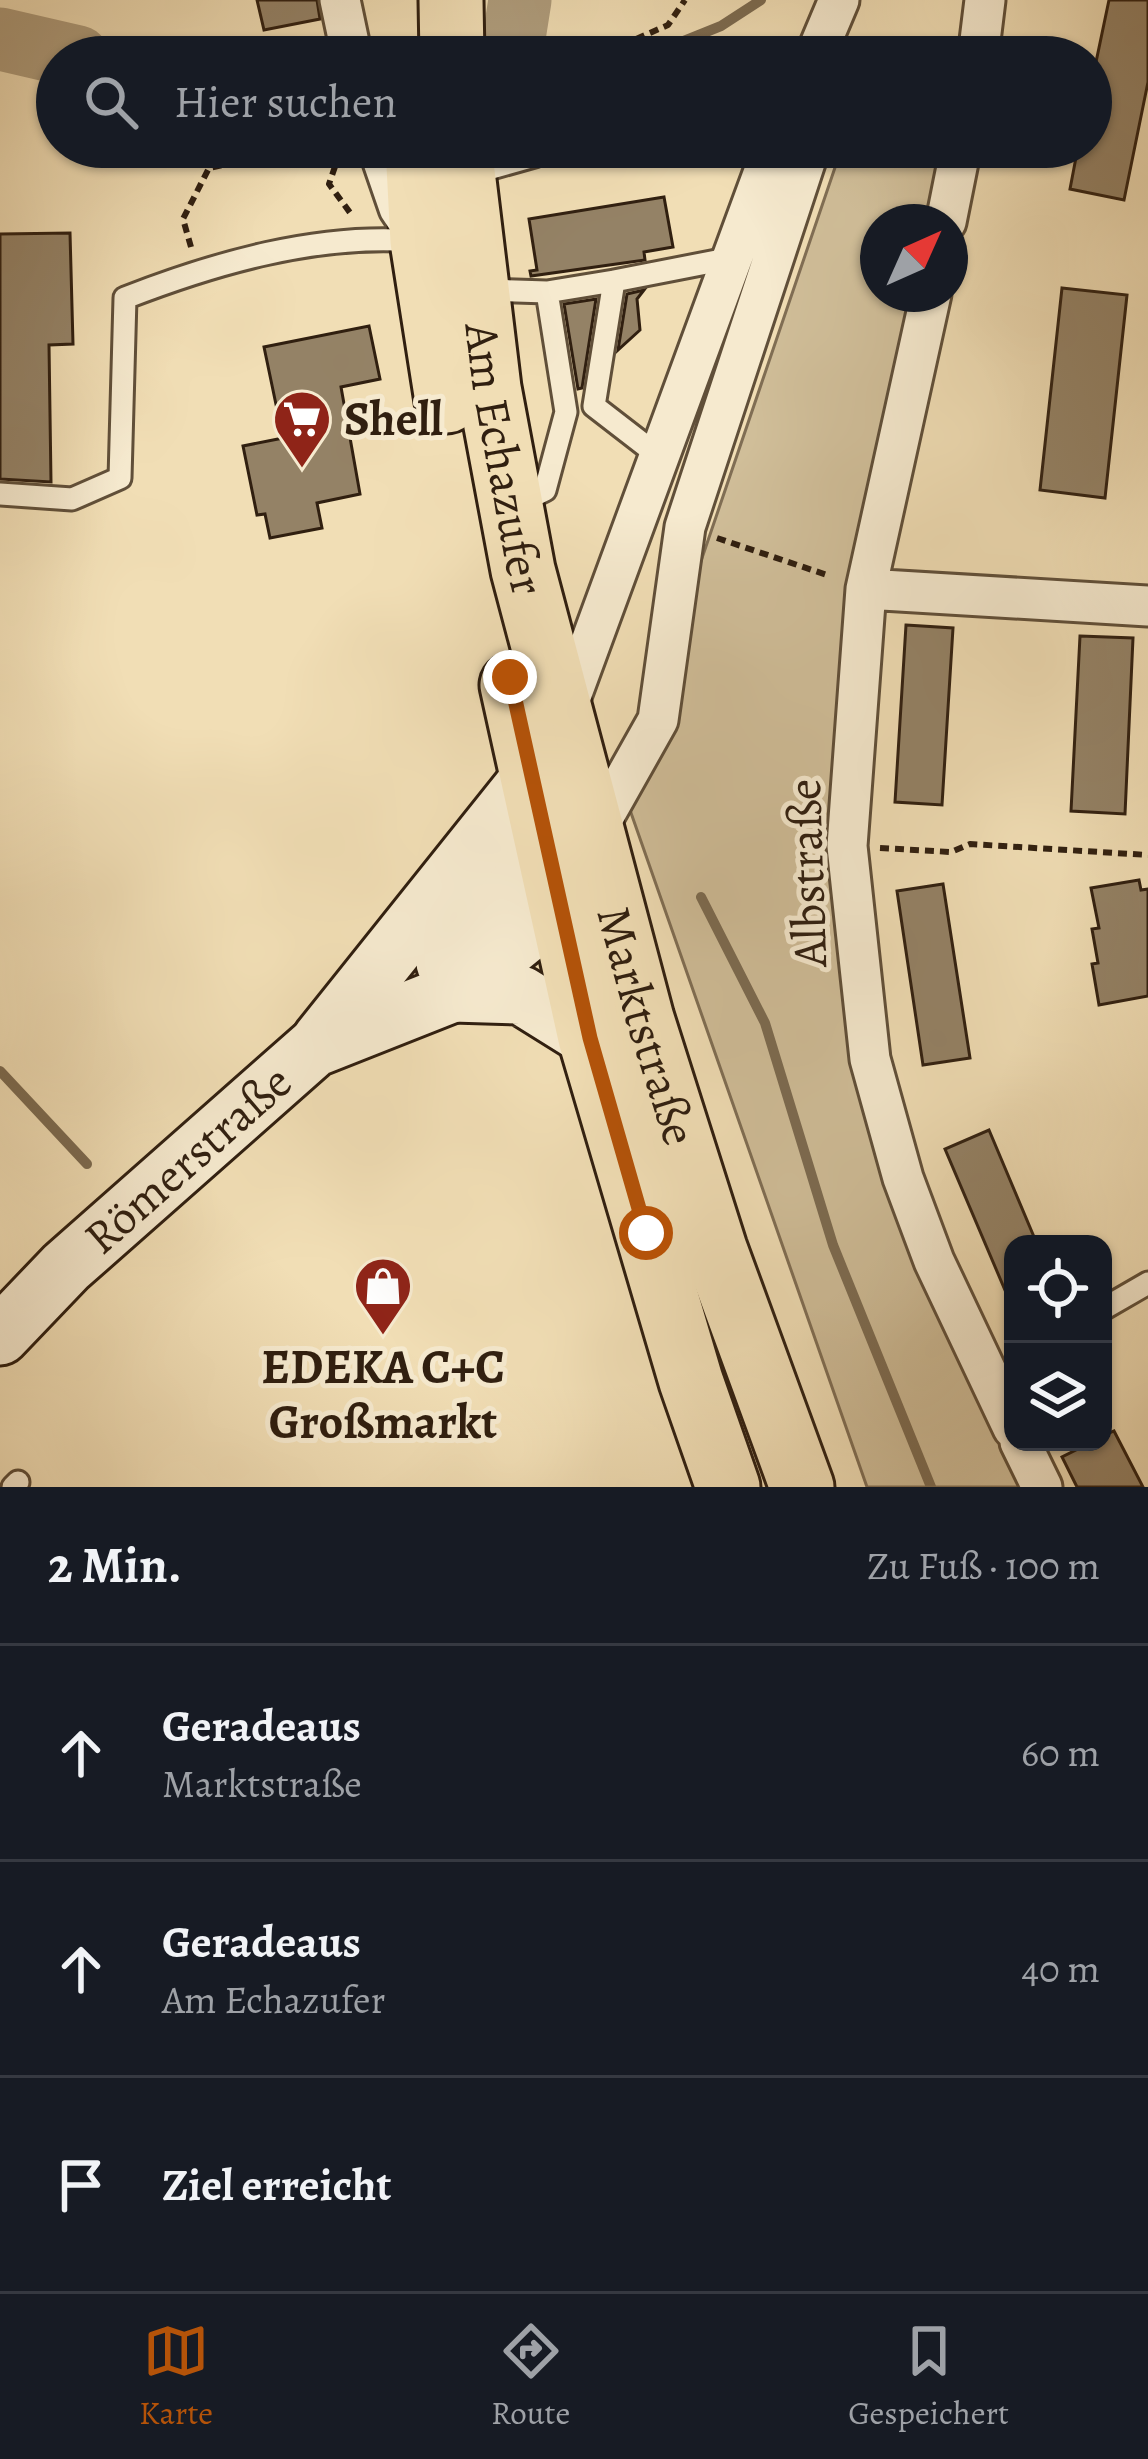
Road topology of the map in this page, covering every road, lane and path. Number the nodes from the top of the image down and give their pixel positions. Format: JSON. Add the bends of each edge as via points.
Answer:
{"nodes":[{"id":1,"x":340,"y":0,"type":"edge"},
{"id":2,"x":414,"y":0,"type":"edge"},
{"id":3,"x":451,"y":0,"type":"edge"},
{"id":4,"x":685,"y":0,"type":"edge"},
{"id":5,"x":985,"y":0,"type":"edge"},
{"id":6,"x":853,"y":1,"type":"edge"},
{"id":7,"x":348,"y":36,"type":"edge"},
{"id":8,"x":414,"y":36,"type":"edge"},
{"id":9,"x":452,"y":36,"type":"edge"},
{"id":10,"x":643,"y":36,"type":"edge"},
{"id":11,"x":832,"y":36,"type":"edge"},
{"id":12,"x":981,"y":36,"type":"edge"},
{"id":13,"x":209,"y":168,"type":"edge"},
{"id":14,"x":369,"y":168,"type":"edge"},
{"id":15,"x":409,"y":168,"type":"edge"},
{"id":16,"x":414,"y":168,"type":"edge"},
{"id":17,"x":765,"y":168,"type":"edge"},
{"id":18,"x":803,"y":168,"type":"edge"},
{"id":19,"x":957,"y":168,"type":"edge"},
{"id":20,"x":950,"y":204,"type":"edge"},
{"id":21,"x":351,"y":215,"type":"dead end"},
{"id":22,"x":422,"y":241,"type":"junction"},
{"id":23,"x":732,"y":258,"type":"junction"},
{"id":24,"x":198,"y":270,"type":"junction"},
{"id":25,"x":614,"y":281,"type":"junction"},
{"id":26,"x":475,"y":289,"type":"junction"},
{"id":27,"x":548,"y":292,"type":"junction"},
{"id":28,"x":927,"y":312,"type":"edge"},
{"id":29,"x":660,"y":458,"type":"junction"},
{"id":30,"x":0,"y":494,"type":"edge"},
{"id":31,"x":509,"y":508,"type":"junction"},
{"id":32,"x":685,"y":527,"type":"junction"},
{"id":33,"x":866,"y":589,"type":"junction"},
{"id":34,"x":1148,"y":606,"type":"edge"},
{"id":35,"x":510,"y":677,"type":"junction"},
{"id":36,"x":561,"y":783,"type":"junction"},
{"id":37,"x":847,"y":846,"type":"junction"},
{"id":38,"x":472,"y":852,"type":"junction"},
{"id":39,"x":1148,"y":855,"type":"edge"},
{"id":40,"x":560,"y":906,"type":"junction"},
{"id":41,"x":453,"y":993,"type":"junction"},
{"id":42,"x":394,"y":1014,"type":"junction"},
{"id":43,"x":590,"y":1038,"type":"junction"},
{"id":44,"x":314,"y":1048,"type":"junction"},
{"id":45,"x":1148,"y":1283,"type":"edge"},
{"id":46,"x":1112,"y":1304,"type":"edge"},
{"id":47,"x":0,"y":1336,"type":"edge"},
{"id":48,"x":1000,"y":1368,"type":"edge"},
{"id":49,"x":1024,"y":1451,"type":"edge"},
{"id":50,"x":728,"y":1487,"type":"edge"},
{"id":51,"x":802,"y":1487,"type":"edge"},
{"id":52,"x":1042,"y":1487,"type":"edge"}],
"edges":[{"from":1,"to":7,"type":"street"},
{"from":2,"to":8,"type":"main road"},
{"from":3,"to":9,"type":"main road"},
{"from":4,"to":10,"type":"path","via":[[668,25]]},
{"from":5,"to":12,"type":"street"},
{"from":6,"to":11,"type":"street"},
{"from":13,"to":24,"type":"path","via":[[183,219]]},
{"from":14,"to":21,"type":"path","via":[[329,184]]},
{"from":15,"to":22,"type":"main road","name":"Am Echazufer"},
{"from":16,"to":26,"type":"main road","name":"Am Echazufer"},
{"from":17,"to":23,"type":"street"},
{"from":18,"to":32,"type":"street"},
{"from":19,"to":20,"type":"street"},
{"from":22,"to":24,"type":"lane","via":[[366,237]]},
{"from":22,"to":35,"type":"main road","name":"Am Echazufer","via":[[457,461]]},
{"from":23,"to":25,"type":"lane"},
{"from":23,"to":29,"type":"street"},
{"from":24,"to":30,"type":"lane","via":[[125,298],[120,478],[72,499]]},
{"from":25,"to":27,"type":"lane"},
{"from":25,"to":29,"type":"lane","via":[[594,406]]},
{"from":26,"to":27,"type":"lane"},
{"from":26,"to":31,"type":"main road","name":"Am Echazufer"},
{"from":27,"to":31,"type":"lane","via":[[566,412],[545,490]]},
{"from":28,"to":33,"type":"street","name":"Albstraße"},
{"from":29,"to":36,"type":"street"},
{"from":31,"to":36,"type":"main road","name":"Am Echazufer"},
{"from":32,"to":33,"type":"path"},
{"from":32,"to":36,"type":"street","via":[[658,720]]},
{"from":33,"to":34,"type":"street"},
{"from":33,"to":37,"type":"street","name":"Albstraße"},
{"from":35,"to":36,"type":"main road","name":"Am Echazufer"},
{"from":35,"to":38,"type":"main road"},
{"from":36,"to":38,"type":"main road"},
{"from":36,"to":40,"type":"main road","name":"Am Echazufer"},
{"from":36,"to":42,"type":"main road","name":"Römerstraße","via":[[499,907]]},
{"from":36,"to":51,"type":"main road","name":"Marktstraße"},
{"from":37,"to":39,"type":"path"},
{"from":37,"to":48,"type":"street","name":"Albstraße","via":[[870,1058],[903,1178],[934,1261]]},
{"from":38,"to":44,"type":"main road"},
{"from":40,"to":41,"type":"main road","name":"Römerstraße"},
{"from":40,"to":43,"type":"main road","name":"Marktstraße"},
{"from":41,"to":42,"type":"main road","name":"Römerstraße"},
{"from":41,"to":43,"type":"main road","via":[[521,995]]},
{"from":42,"to":44,"type":"main road","name":"Römerstraße"},
{"from":43,"to":50,"type":"main road","name":"Marktstraße"},
{"from":44,"to":47,"type":"main road","name":"Römerstraße"},
{"from":45,"to":46,"type":"lane"},
{"from":49,"to":52,"type":"street"}]}
